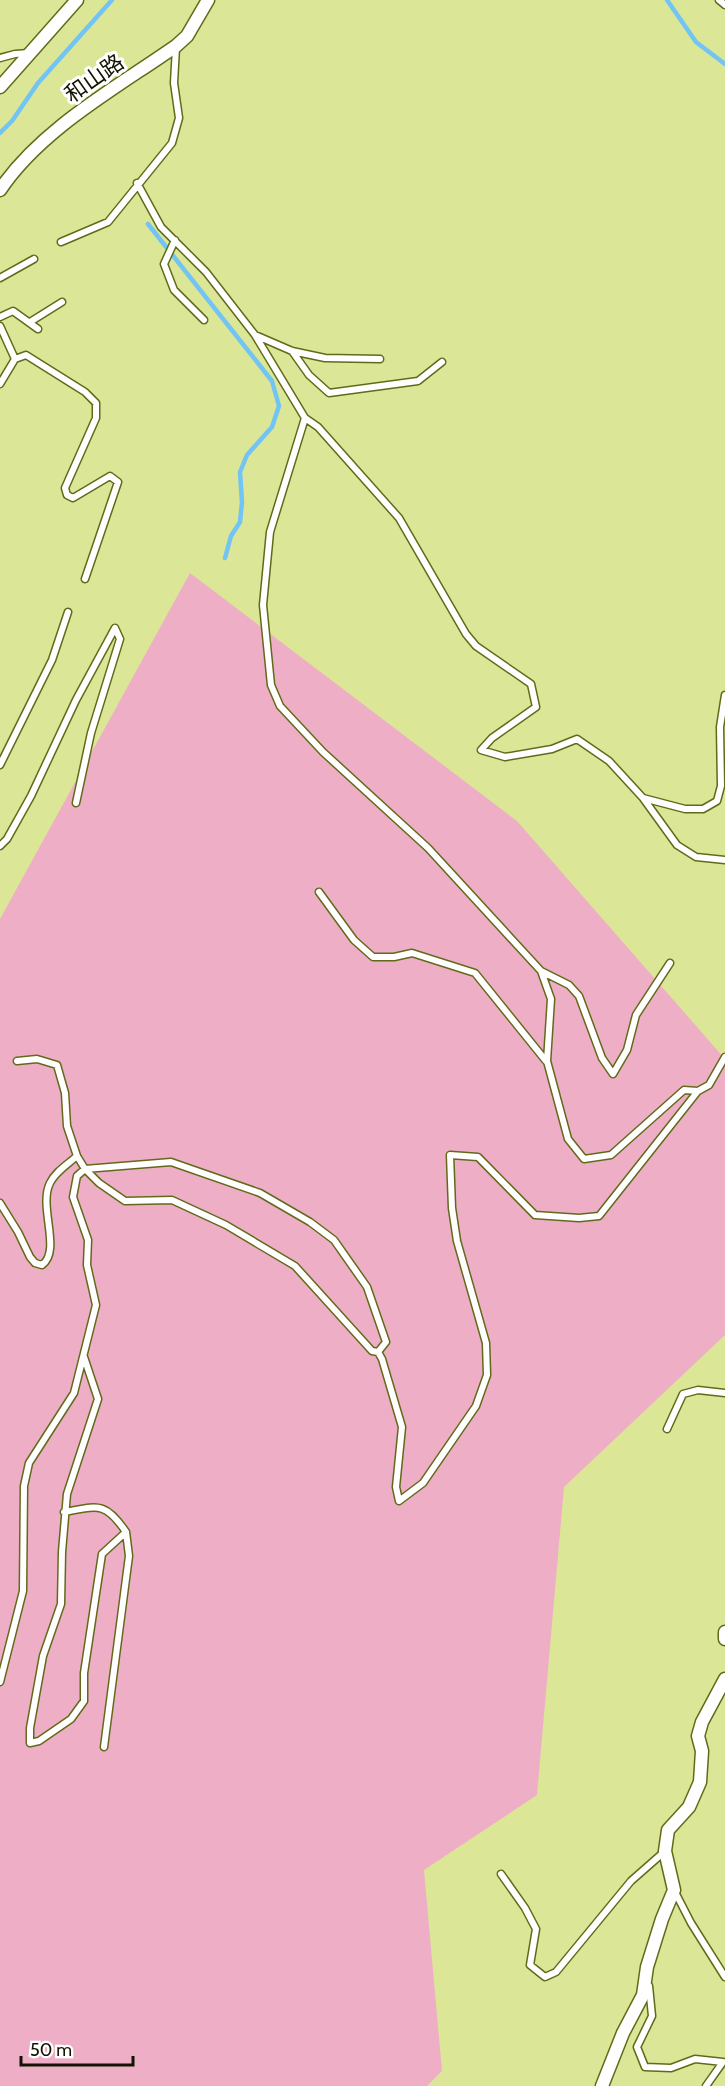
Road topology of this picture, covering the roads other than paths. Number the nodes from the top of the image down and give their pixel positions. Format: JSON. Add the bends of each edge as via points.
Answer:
{"nodes":[{"id":1,"x":77,"y":0,"type":"edge"},
{"id":2,"x":208,"y":0,"type":"edge"},
{"id":3,"x":719,"y":0,"type":"edge"},
{"id":4,"x":725,"y":5,"type":"edge"},
{"id":5,"x":176,"y":46,"type":"junction"},
{"id":6,"x":30,"y":53,"type":"junction"},
{"id":7,"x":0,"y":58,"type":"edge"},
{"id":8,"x":0,"y":87,"type":"edge"},
{"id":9,"x":137,"y":183,"type":"junction"},
{"id":10,"x":0,"y":190,"type":"edge"},
{"id":11,"x":175,"y":240,"type":"junction"},
{"id":12,"x":61,"y":242,"type":"dead end"},
{"id":13,"x":34,"y":259,"type":"dead end"},
{"id":14,"x":0,"y":278,"type":"edge"},
{"id":15,"x":62,"y":302,"type":"dead end"},
{"id":16,"x":0,"y":317,"type":"edge"},
{"id":17,"x":204,"y":320,"type":"dead end"},
{"id":18,"x":30,"y":322,"type":"junction"},
{"id":19,"x":0,"y":326,"type":"edge"},
{"id":20,"x":38,"y":329,"type":"dead end"},
{"id":21,"x":255,"y":335,"type":"junction"},
{"id":22,"x":292,"y":351,"type":"junction"},
{"id":23,"x":380,"y":358,"type":"dead end"},
{"id":24,"x":15,"y":359,"type":"junction"},
{"id":25,"x":442,"y":362,"type":"dead end"},
{"id":26,"x":0,"y":384,"type":"edge"},
{"id":27,"x":304,"y":418,"type":"junction"},
{"id":28,"x":85,"y":579,"type":"dead end"},
{"id":29,"x":68,"y":612,"type":"dead end"},
{"id":30,"x":725,"y":695,"type":"edge"},
{"id":31,"x":0,"y":765,"type":"edge"},
{"id":32,"x":643,"y":798,"type":"junction"},
{"id":33,"x":76,"y":803,"type":"dead end"},
{"id":34,"x":0,"y":846,"type":"edge"},
{"id":35,"x":725,"y":860,"type":"edge"},
{"id":36,"x":319,"y":892,"type":"dead end"},
{"id":37,"x":670,"y":963,"type":"dead end"},
{"id":38,"x":541,"y":971,"type":"junction"},
{"id":39,"x":725,"y":1057,"type":"edge"},
{"id":40,"x":17,"y":1061,"type":"dead end"},
{"id":41,"x":547,"y":1061,"type":"junction"},
{"id":42,"x":698,"y":1091,"type":"junction"},
{"id":43,"x":77,"y":1156,"type":"junction"},
{"id":44,"x":85,"y":1169,"type":"junction"},
{"id":45,"x":0,"y":1203,"type":"edge"},
{"id":46,"x":378,"y":1352,"type":"junction"},
{"id":47,"x":84,"y":1357,"type":"junction"},
{"id":48,"x":725,"y":1393,"type":"edge"},
{"id":49,"x":667,"y":1429,"type":"dead end"},
{"id":50,"x":64,"y":1512,"type":"junction"},
{"id":51,"x":126,"y":1532,"type":"junction"},
{"id":52,"x":725,"y":1632,"type":"edge"},
{"id":53,"x":725,"y":1639,"type":"edge"},
{"id":54,"x":725,"y":1679,"type":"edge"},
{"id":55,"x":0,"y":1682,"type":"edge"},
{"id":56,"x":104,"y":1747,"type":"dead end"},
{"id":57,"x":665,"y":1851,"type":"junction"},
{"id":58,"x":501,"y":1874,"type":"dead end"},
{"id":59,"x":675,"y":1890,"type":"junction"},
{"id":60,"x":647,"y":1968,"type":"junction"},
{"id":61,"x":725,"y":1977,"type":"edge"},
{"id":62,"x":724,"y":2062,"type":"edge"},
{"id":63,"x":602,"y":2086,"type":"edge"},
{"id":64,"x":706,"y":2086,"type":"edge"}],
"edges":[{"from":1,"to":6,"type":"street"},
{"from":2,"to":5,"type":"street","name":"和山路","via":[[187,36]]},
{"from":3,"to":4,"type":"lane"},
{"from":5,"to":9,"type":"lane","via":[[174,83],[179,118],[172,143]]},
{"from":5,"to":10,"type":"street","name":"和山路","via":[[67,122],[23,160]]},
{"from":6,"to":7,"type":"lane"},
{"from":6,"to":8,"type":"street"},
{"from":9,"to":11,"type":"lane","via":[[161,227]]},
{"from":9,"to":12,"type":"lane","via":[[108,222]]},
{"from":11,"to":17,"type":"lane","via":[[164,264],[174,290]]},
{"from":11,"to":21,"type":"lane","via":[[206,272]]},
{"from":13,"to":14,"type":"lane"},
{"from":15,"to":18,"type":"lane"},
{"from":16,"to":18,"type":"lane","via":[[13,311]]},
{"from":18,"to":20,"type":"lane"},
{"from":19,"to":24,"type":"lane"},
{"from":21,"to":22,"type":"lane"},
{"from":21,"to":27,"type":"lane"},
{"from":22,"to":23,"type":"lane","via":[[325,358]]},
{"from":22,"to":25,"type":"lane","via":[[309,375],[329,393],[418,381]]},
{"from":24,"to":26,"type":"lane"},
{"from":24,"to":28,"type":"lane","via":[[26,356],[85,392],[96,404],[96,418],[65,488],[73,498],[110,476],[118,482]]},
{"from":27,"to":32,"type":"lane","via":[[318,427],[399,518],[476,646],[531,684],[536,707],[481,750],[505,757],[552,749],[577,739],[609,761]]},
{"from":27,"to":38,"type":"lane","via":[[270,532],[263,605],[271,685],[280,705],[323,753],[428,848]]},
{"from":29,"to":31,"type":"lane","via":[[52,660]]},
{"from":30,"to":32,"type":"lane","via":[[717,801],[703,808],[685,809]]},
{"from":32,"to":35,"type":"lane","via":[[677,845],[696,856]]},
{"from":33,"to":34,"type":"lane","via":[[91,733],[120,639],[115,628],[76,700],[32,796]]},
{"from":36,"to":41,"type":"lane","via":[[354,940],[373,957],[412,953],[476,973]]},
{"from":37,"to":38,"type":"lane","via":[[636,1015],[627,1050],[612,1074],[579,996],[569,985]]},
{"from":38,"to":41,"type":"lane","via":[[551,999]]},
{"from":39,"to":42,"type":"lane","via":[[709,1085]]},
{"from":40,"to":43,"type":"lane","via":[[37,1059],[57,1065],[65,1093],[67,1126]]},
{"from":41,"to":42,"type":"lane","via":[[568,1139],[584,1159],[611,1155],[684,1090]]},
{"from":42,"to":46,"type":"lane","via":[[599,1216],[535,1215],[478,1157],[450,1155],[457,1241],[486,1343],[487,1375],[476,1406],[423,1484],[399,1501],[396,1487],[402,1426]]},
{"from":43,"to":44,"type":"lane"},
{"from":43,"to":45,"type":"lane","via":[[49,1185],[45,1201],[49,1261],[35,1263]]},
{"from":44,"to":46,"type":"lane","via":[[125,1202],[172,1200],[226,1225],[295,1266],[372,1351]]},
{"from":44,"to":46,"type":"lane","via":[[171,1162],[260,1193],[310,1222],[334,1240],[367,1287],[386,1342]]},
{"from":44,"to":47,"type":"lane","via":[[77,1176],[73,1197],[88,1240],[87,1265],[96,1305]]},
{"from":47,"to":50,"type":"lane","via":[[98,1399]]},
{"from":47,"to":55,"type":"lane","via":[[74,1393],[29,1463],[24,1486],[23,1591]]},
{"from":48,"to":49,"type":"lane","via":[[698,1390],[683,1394]]},
{"from":50,"to":51,"type":"lane","via":[[97,1507],[114,1514]]},
{"from":50,"to":51,"type":"lane","via":[[61,1604],[44,1656],[30,1743],[71,1719],[84,1701],[84,1673],[102,1554]]},
{"from":51,"to":56,"type":"lane","via":[[129,1556]]},
{"from":52,"to":53,"type":"street"},
{"from":54,"to":57,"type":"street","via":[[698,1736],[702,1751],[700,1782],[689,1807],[668,1830]]},
{"from":57,"to":58,"type":"lane","via":[[630,1881],[556,1972],[545,1977],[530,1965],[536,1929]]},
{"from":57,"to":59,"type":"street"},
{"from":59,"to":60,"type":"street"},
{"from":59,"to":61,"type":"lane"},
{"from":60,"to":62,"type":"lane","via":[[652,2016],[637,2047],[645,2067],[670,2068],[695,2060]]},
{"from":60,"to":63,"type":"street","via":[[643,1995]]},
{"from":62,"to":64,"type":"lane"}]}
